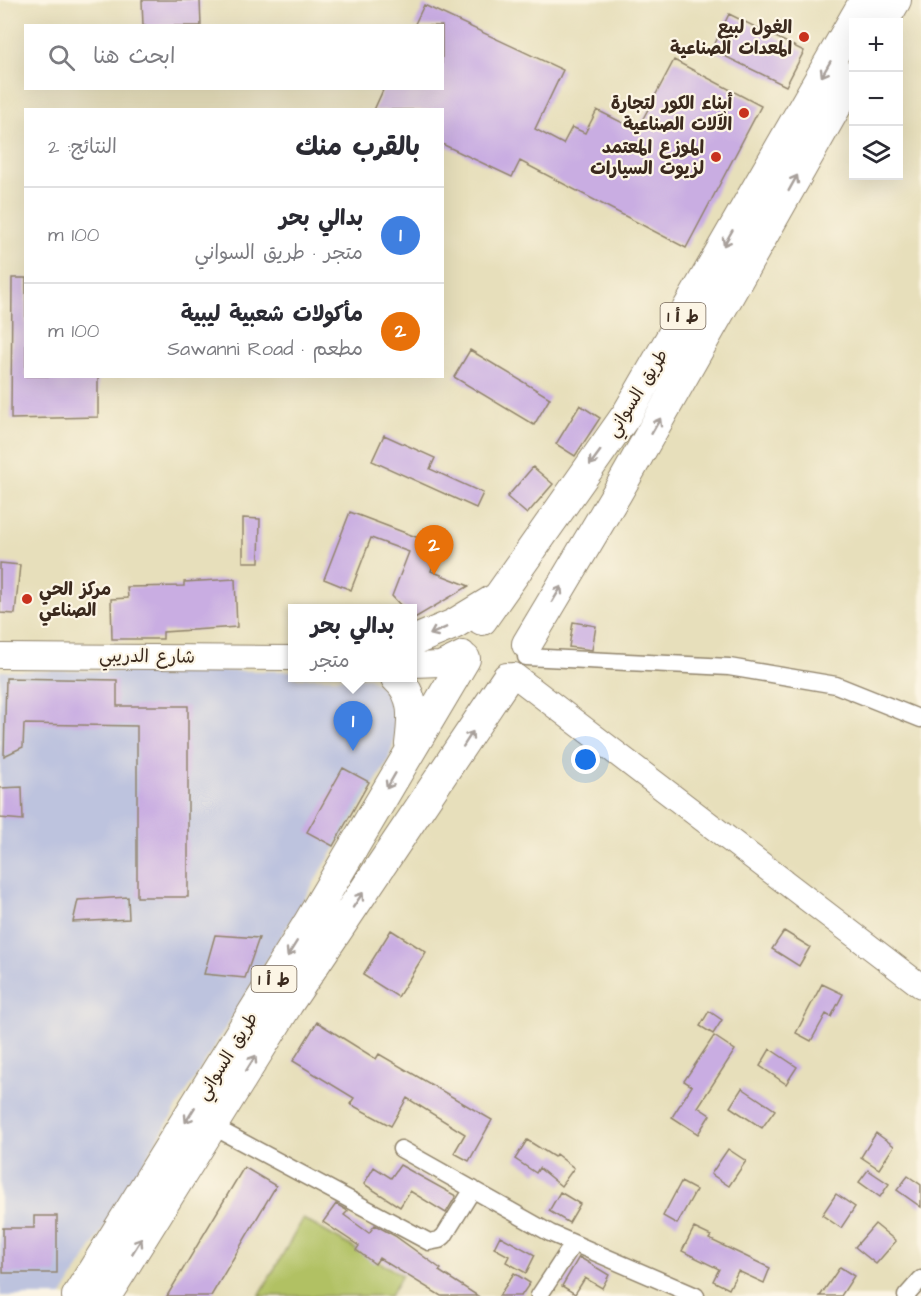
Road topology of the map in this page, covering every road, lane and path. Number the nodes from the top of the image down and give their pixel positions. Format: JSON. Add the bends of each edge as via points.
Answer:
{"nodes":[{"id":1,"x":865,"y":0,"type":"edge"},
{"id":2,"x":896,"y":0,"type":"edge"},
{"id":3,"x":885,"y":18,"type":"edge"},
{"id":4,"x":849,"y":84,"type":"edge"},
{"id":5,"x":490,"y":609,"type":"junction"},
{"id":6,"x":417,"y":639,"type":"edge"},
{"id":7,"x":0,"y":656,"type":"edge"},
{"id":8,"x":464,"y":656,"type":"junction"},
{"id":9,"x":288,"y":658,"type":"edge"},
{"id":10,"x":518,"y":664,"type":"junction"},
{"id":11,"x":417,"y":665,"type":"edge"},
{"id":12,"x":399,"y":682,"type":"edge"},
{"id":13,"x":921,"y":718,"type":"edge"},
{"id":14,"x":410,"y":748,"type":"junction"},
{"id":15,"x":921,"y":986,"type":"edge"},
{"id":16,"x":212,"y":1126,"type":"junction"},
{"id":17,"x":401,"y":1149,"type":"dead end"},
{"id":18,"x":473,"y":1189,"type":"junction"},
{"id":19,"x":573,"y":1244,"type":"junction"},
{"id":20,"x":921,"y":1279,"type":"edge"},
{"id":21,"x":77,"y":1296,"type":"edge"},
{"id":22,"x":106,"y":1296,"type":"edge"},
{"id":23,"x":539,"y":1296,"type":"edge"},
{"id":24,"x":696,"y":1296,"type":"edge"},
{"id":25,"x":906,"y":1296,"type":"edge"}],
"edges":[{"from":1,"to":5,"type":"highway","name":"طريق السواني","number":"ط أ 1","one_way":true,"via":[[627,414]]},
{"from":2,"to":3,"type":"highway"},
{"from":10,"to":4,"type":"highway","name":"طريق السواني","number":"ط أ 1","one_way":true},
{"from":5,"to":6,"type":"highway","one_way":true},
{"from":5,"to":8,"type":"highway","via":[[467,633]]},
{"from":5,"to":10,"type":"highway","via":[[496,617],[510,621],[521,631]]},
{"from":7,"to":9,"type":"street","name":"شارع الدريبي"},
{"from":8,"to":10,"type":"highway","via":[[472,672],[485,680]]},
{"from":8,"to":11,"type":"street","via":[[440,664]]},
{"from":8,"to":14,"type":"highway","name":"طريق السواني","number":"ط أ 1"},
{"from":10,"to":13,"type":"street","via":[[729,667],[836,685]]},
{"from":10,"to":15,"type":"street"},
{"from":16,"to":10,"type":"highway","name":"طريق السواني","number":"ط أ 1","one_way":true,"via":[[288,1004]]},
{"from":12,"to":14,"type":"highway","via":[[412,706]]},
{"from":14,"to":21,"type":"highway","name":"طريق السواني","number":"ط أ 1","one_way":true,"via":[[309,922]]},
{"from":16,"to":18,"type":"street","via":[[429,1242],[444,1236]]},
{"from":22,"to":16,"type":"highway","name":"طريق السواني","number":"ط أ 1","one_way":true},
{"from":17,"to":18,"type":"street"},
{"from":18,"to":19,"type":"street"},
{"from":19,"to":23,"type":"street"},
{"from":19,"to":24,"type":"street"},
{"from":20,"to":25,"type":"street"}]}
